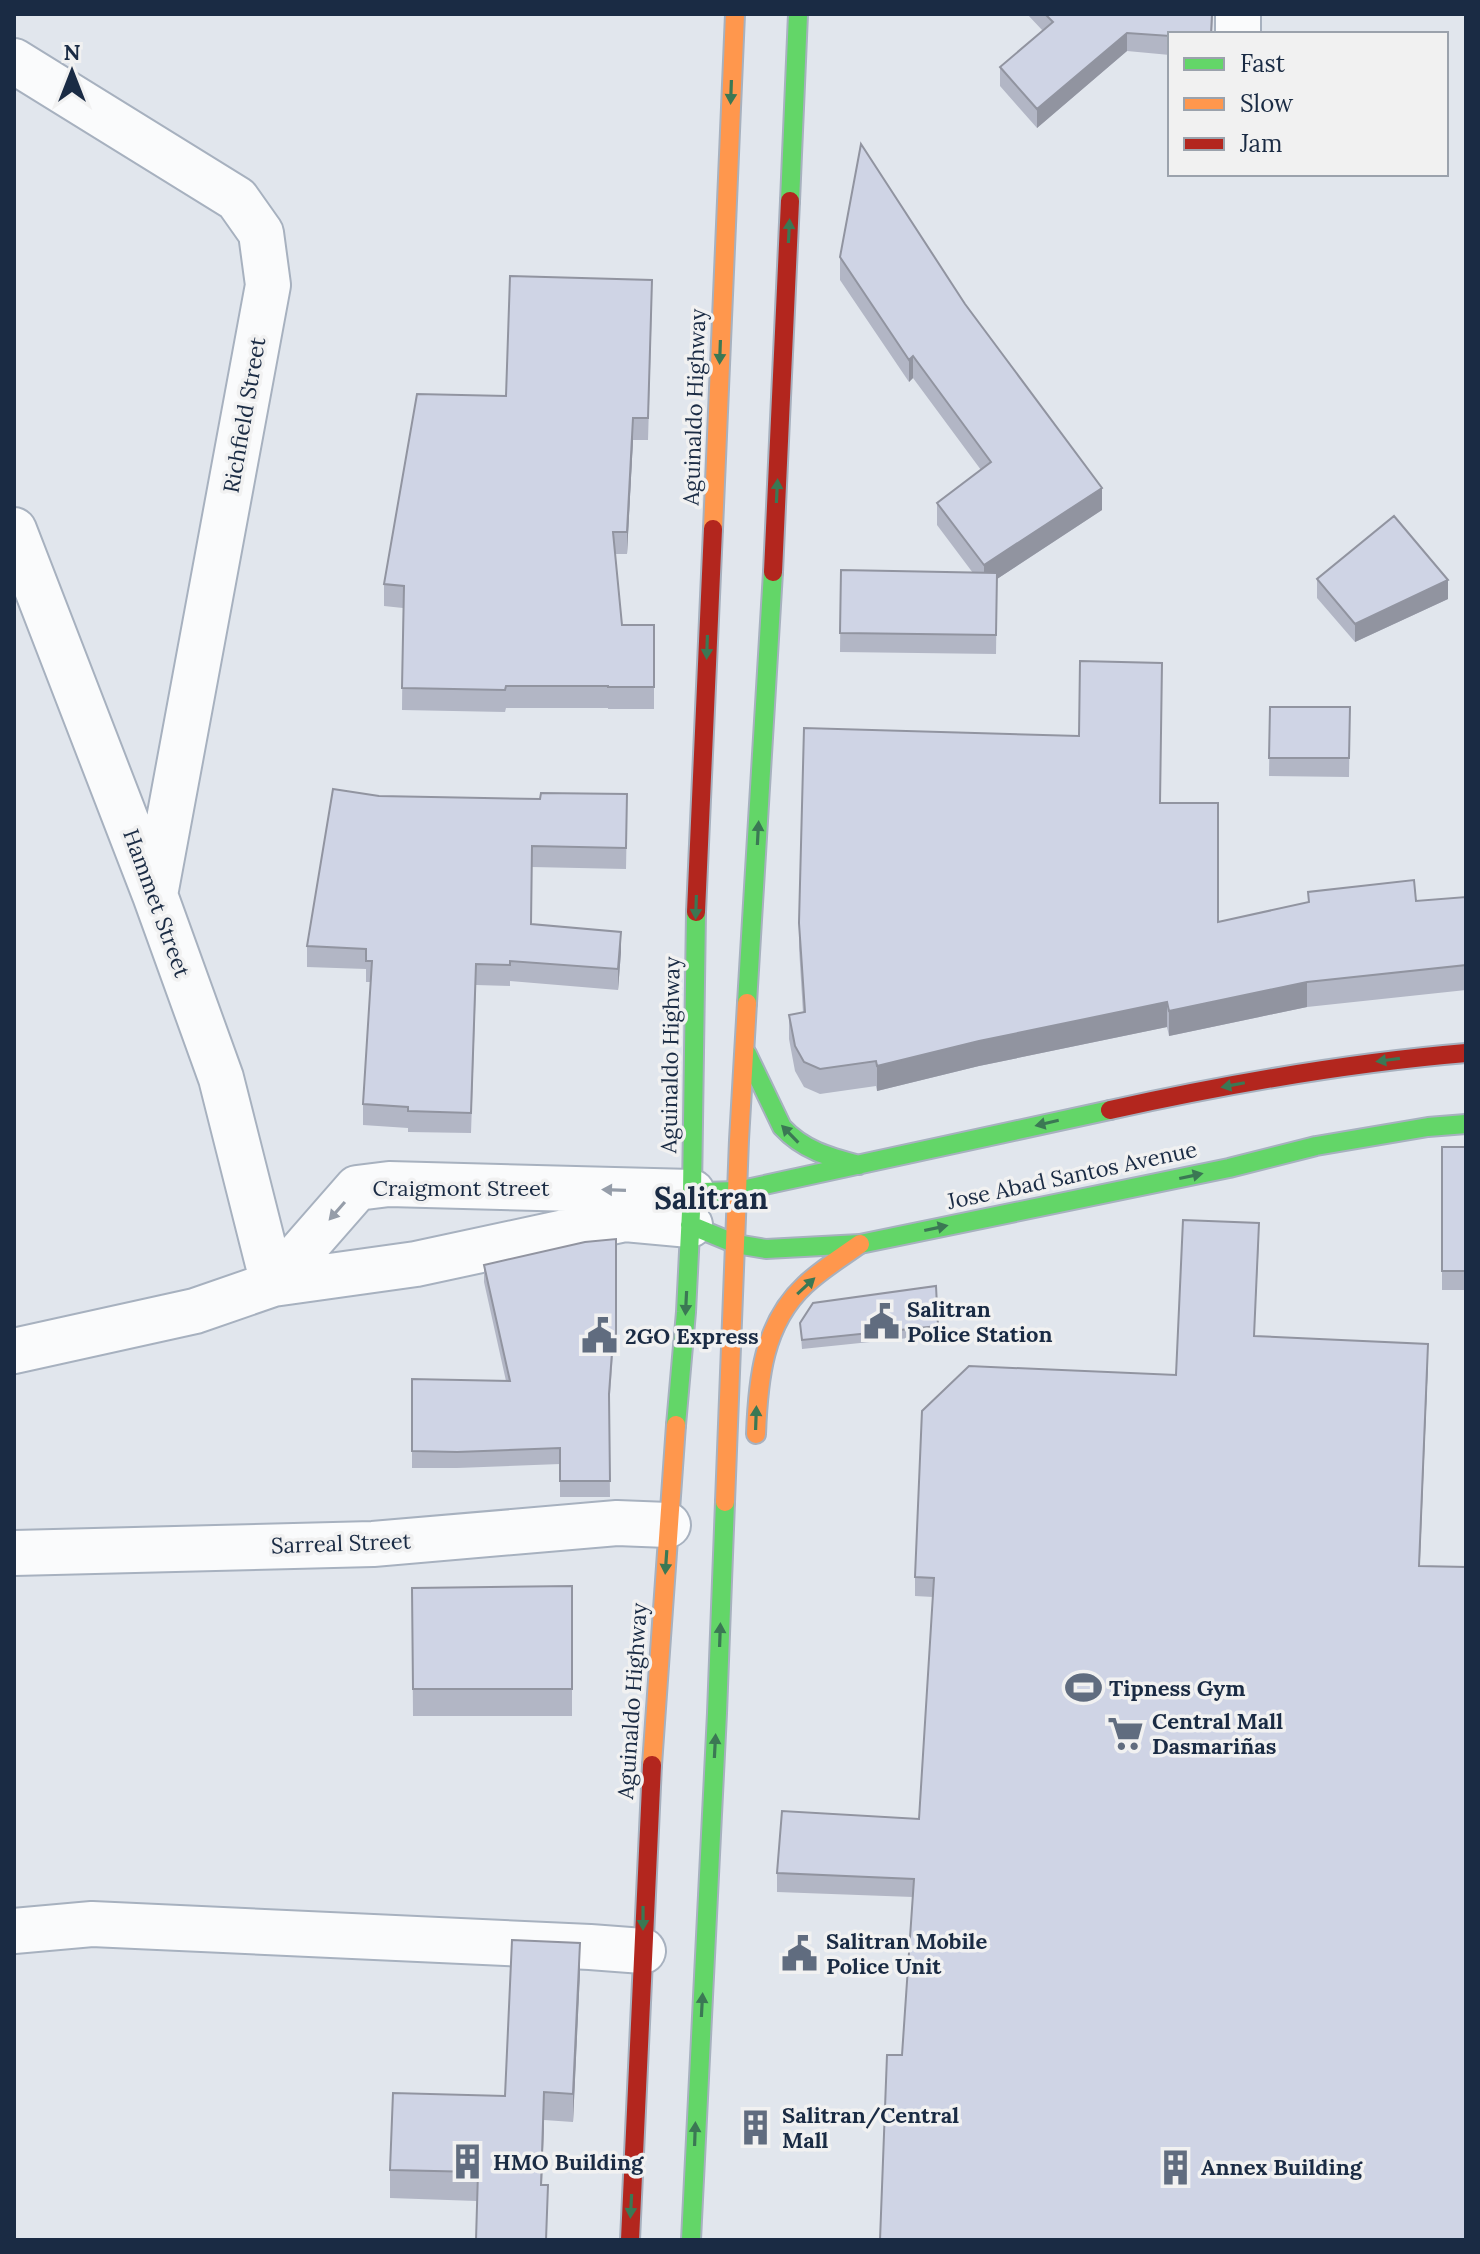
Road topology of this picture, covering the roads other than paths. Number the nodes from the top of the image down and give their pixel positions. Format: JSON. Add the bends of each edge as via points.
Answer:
{"nodes":[{"id":1,"x":735,"y":14,"type":"edge"},
{"id":2,"x":798,"y":14,"type":"edge"},
{"id":3,"x":14,"y":61,"type":"edge"},
{"id":4,"x":14,"y":530,"type":"edge"},
{"id":5,"x":155,"y":895,"type":"junction"},
{"id":6,"x":746,"y":1050,"type":"junction"},
{"id":7,"x":1466,"y":1053,"type":"edge"},
{"id":8,"x":1466,"y":1124,"type":"edge"},
{"id":9,"x":859,"y":1165,"type":"junction"},
{"id":10,"x":737,"y":1191,"type":"junction"},
{"id":11,"x":691,"y":1208,"type":"junction"},
{"id":12,"x":736,"y":1244,"type":"junction"},
{"id":13,"x":860,"y":1244,"type":"junction"},
{"id":14,"x":273,"y":1284,"type":"junction"},
{"id":15,"x":14,"y":1351,"type":"edge"},
{"id":16,"x":755,"y":1448,"type":"dead end"},
{"id":17,"x":668,"y":1525,"type":"junction"},
{"id":18,"x":14,"y":1553,"type":"edge"},
{"id":19,"x":735,"y":1677,"type":"dead end"},
{"id":20,"x":717,"y":1713,"type":"junction"},
{"id":21,"x":14,"y":1931,"type":"edge"},
{"id":22,"x":643,"y":1951,"type":"junction"},
{"id":23,"x":630,"y":2240,"type":"edge"},
{"id":24,"x":691,"y":2240,"type":"edge"}],
"edges":[{"from":1,"to":11,"type":"main road","name":"Aguinaldo Highway","one_way":true,"via":[[696,912]]},
{"from":6,"to":2,"type":"main road","one_way":true},
{"from":3,"to":5,"type":"street","name":"Richfield Street","via":[[237,199],[261,233],[268,285]]},
{"from":4,"to":5,"type":"street","name":"Hammet Street"},
{"from":5,"to":14,"type":"street","name":"Hammet Street","via":[[221,1078]]},
{"from":9,"to":6,"type":"main road","one_way":true,"via":[[810,1152],[789,1136]]},
{"from":6,"to":10,"type":"main road"},
{"from":7,"to":9,"type":"main road","one_way":true,"via":[[1309,1070]]},
{"from":13,"to":8,"type":"main road","name":"Jose Abad Santos Avenue","one_way":true,"via":[[1316,1146]]},
{"from":9,"to":10,"type":"main road"},
{"from":10,"to":11,"type":"main road"},
{"from":10,"to":12,"type":"main road"},
{"from":11,"to":12,"type":"main road","name":"Jose Abad Santos Avenue"},
{"from":11,"to":14,"type":"street","name":"Craigmont Street","via":[[416,1264]]},
{"from":11,"to":14,"type":"street","name":"Craigmont Street","one_way":true,"via":[[389,1184],[357,1188]]},
{"from":11,"to":17,"type":"main road","name":"Aguinaldo Highway","one_way":true},
{"from":12,"to":13,"type":"main road","name":"Jose Abad Santos Avenue","via":[[766,1249]]},
{"from":20,"to":12,"type":"main road","one_way":true},
{"from":16,"to":13,"type":"main road","one_way":true,"via":[[758,1385],[780,1314],[804,1286]]},
{"from":14,"to":15,"type":"street","name":"Craigmont Street","via":[[195,1311]]},
{"from":17,"to":18,"type":"street","name":"Sarreal Street","via":[[617,1523],[373,1544]]},
{"from":17,"to":22,"type":"main road","name":"Aguinaldo Highway","one_way":true},
{"from":19,"to":20,"type":"main road"},
{"from":24,"to":20,"type":"main road","one_way":true},
{"from":21,"to":22,"type":"street","via":[[92,1924]]},
{"from":22,"to":23,"type":"main road","name":"Aguinaldo Highway","one_way":true}]}
